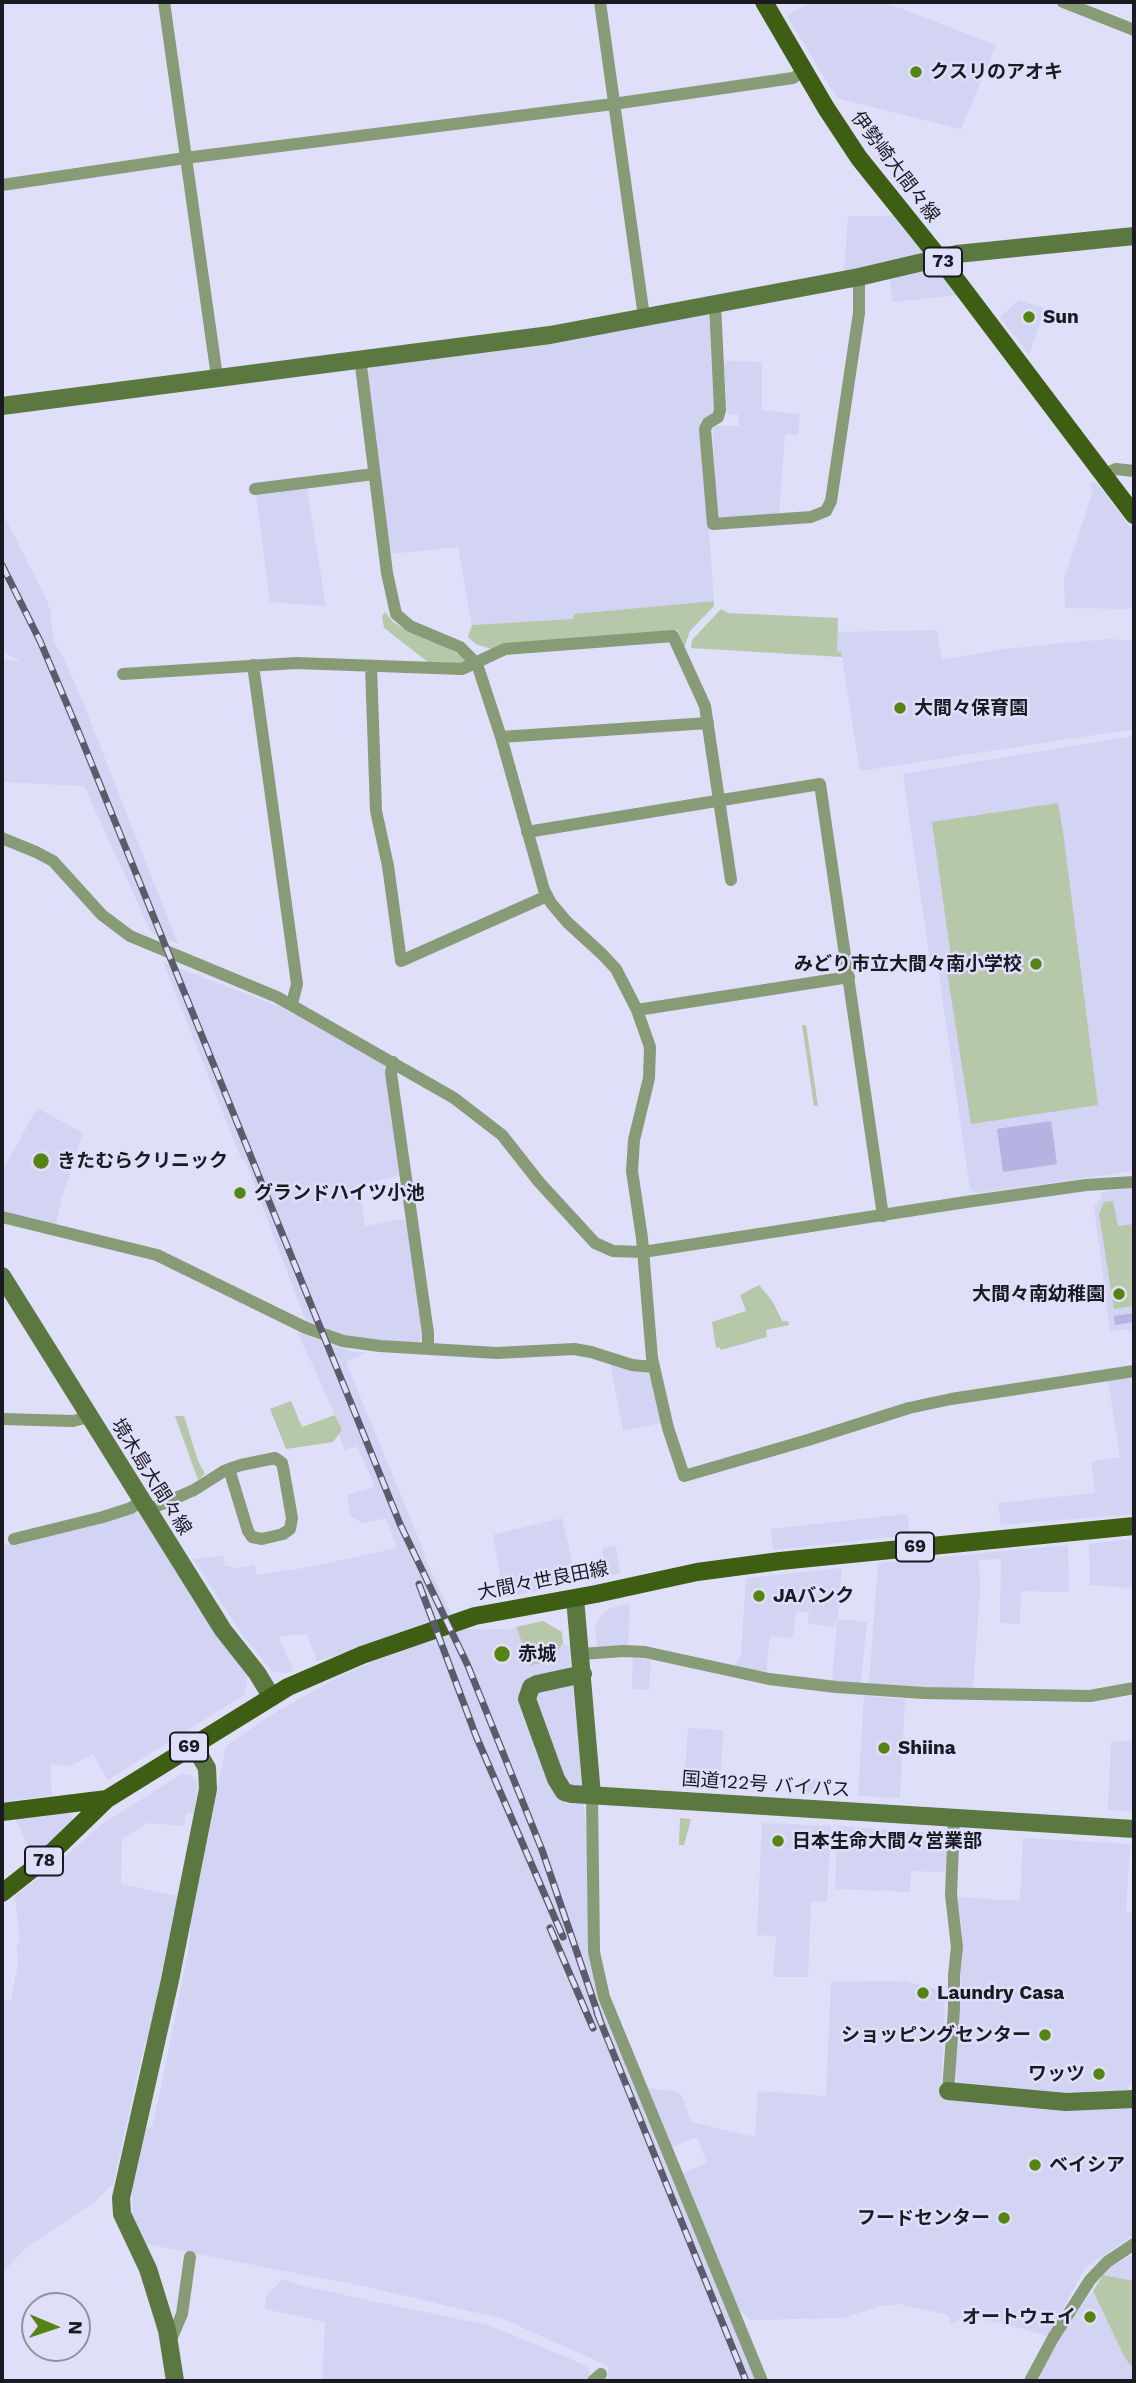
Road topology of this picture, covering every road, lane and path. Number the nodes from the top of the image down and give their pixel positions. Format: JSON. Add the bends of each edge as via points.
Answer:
{"nodes":[{"id":1,"x":164,"y":2,"type":"edge"},
{"id":2,"x":600,"y":2,"type":"edge"},
{"id":3,"x":764,"y":2,"type":"edge"},
{"id":4,"x":1063,"y":2,"type":"edge"},
{"id":5,"x":1134,"y":30,"type":"edge"},
{"id":6,"x":804,"y":71,"type":"junction"},
{"id":7,"x":613,"y":104,"type":"junction"},
{"id":8,"x":185,"y":158,"type":"junction"},
{"id":9,"x":2,"y":185,"type":"edge"},
{"id":10,"x":1134,"y":236,"type":"edge"},
{"id":11,"x":940,"y":258,"type":"junction"},
{"id":12,"x":859,"y":277,"type":"junction"},
{"id":13,"x":715,"y":303,"type":"junction"},
{"id":14,"x":644,"y":317,"type":"junction"},
{"id":15,"x":360,"y":358,"type":"junction"},
{"id":16,"x":217,"y":377,"type":"junction"},
{"id":17,"x":2,"y":406,"type":"edge"},
{"id":18,"x":1134,"y":471,"type":"edge"},
{"id":19,"x":374,"y":474,"type":"junction"},
{"id":20,"x":1105,"y":474,"type":"junction"},
{"id":21,"x":255,"y":489,"type":"dead end"},
{"id":22,"x":1134,"y":515,"type":"edge"},
{"id":23,"x":477,"y":663,"type":"junction"},
{"id":24,"x":253,"y":665,"type":"junction"},
{"id":25,"x":371,"y":666,"type":"junction"},
{"id":26,"x":123,"y":674,"type":"dead end"},
{"id":27,"x":708,"y":723,"type":"junction"},
{"id":28,"x":501,"y":737,"type":"junction"},
{"id":29,"x":719,"y":799,"type":"junction"},
{"id":30,"x":527,"y":832,"type":"junction"},
{"id":31,"x":2,"y":838,"type":"edge"},
{"id":32,"x":731,"y":880,"type":"dead end"},
{"id":33,"x":547,"y":897,"type":"junction"},
{"id":34,"x":849,"y":977,"type":"junction"},
{"id":35,"x":292,"y":1004,"type":"junction"},
{"id":36,"x":637,"y":1010,"type":"junction"},
{"id":37,"x":393,"y":1062,"type":"junction"},
{"id":38,"x":1134,"y":1182,"type":"edge"},
{"id":39,"x":883,"y":1216,"type":"junction"},
{"id":40,"x":2,"y":1217,"type":"edge"},
{"id":41,"x":643,"y":1252,"type":"junction"},
{"id":42,"x":2,"y":1276,"type":"edge"},
{"id":43,"x":428,"y":1349,"type":"junction"},
{"id":44,"x":653,"y":1367,"type":"junction"},
{"id":45,"x":1134,"y":1371,"type":"edge"},
{"id":46,"x":89,"y":1417,"type":"junction"},
{"id":47,"x":2,"y":1419,"type":"edge"},
{"id":48,"x":229,"y":1469,"type":"junction"},
{"id":49,"x":145,"y":1506,"type":"junction"},
{"id":50,"x":1134,"y":1526,"type":"edge"},
{"id":51,"x":14,"y":1539,"type":"dead end"},
{"id":52,"x":575,"y":1598,"type":"junction"},
{"id":53,"x":581,"y":1654,"type":"junction"},
{"id":54,"x":583,"y":1674,"type":"junction"},
{"id":55,"x":1134,"y":1688,"type":"edge"},
{"id":56,"x":271,"y":1696,"type":"junction"},
{"id":57,"x":193,"y":1744,"type":"junction"},
{"id":58,"x":592,"y":1795,"type":"junction"},
{"id":59,"x":107,"y":1799,"type":"junction"},
{"id":60,"x":2,"y":1812,"type":"edge"},
{"id":61,"x":954,"y":1818,"type":"junction"},
{"id":62,"x":1134,"y":1829,"type":"edge"},
{"id":63,"x":2,"y":1892,"type":"edge"},
{"id":64,"x":948,"y":2091,"type":"joint"},
{"id":65,"x":1134,"y":2099,"type":"edge"},
{"id":66,"x":1134,"y":2245,"type":"edge"},
{"id":67,"x":190,"y":2258,"type":"dead end"},
{"id":68,"x":170,"y":2342,"type":"junction"},
{"id":69,"x":175,"y":2381,"type":"edge"},
{"id":70,"x":762,"y":2381,"type":"edge"},
{"id":71,"x":1030,"y":2381,"type":"edge"}],
"edges":[{"from":1,"to":8,"type":"street"},
{"from":2,"to":7,"type":"street"},
{"from":3,"to":6,"type":"main road","name":"伊勢崎大間々線","number":"73"},
{"from":4,"to":5,"type":"street"},
{"from":6,"to":7,"type":"street","via":[[793,78]]},
{"from":6,"to":11,"type":"main road","name":"伊勢崎大間々線","number":"73","via":[[859,158]]},
{"from":7,"to":8,"type":"street"},
{"from":7,"to":14,"type":"street"},
{"from":8,"to":9,"type":"street"},
{"from":8,"to":16,"type":"street"},
{"from":10,"to":11,"type":"street"},
{"from":11,"to":12,"type":"street"},
{"from":11,"to":20,"type":"main road","name":"伊勢崎大間々線","number":"73"},
{"from":12,"to":13,"type":"street"},
{"from":12,"to":13,"type":"street","via":[[859,313],[831,501],[826,512],[811,517],[713,524],[705,429],[720,410]]},
{"from":13,"to":14,"type":"street"},
{"from":14,"to":15,"type":"street","via":[[550,335]]},
{"from":15,"to":16,"type":"street"},
{"from":15,"to":19,"type":"street"},
{"from":16,"to":17,"type":"street"},
{"from":18,"to":20,"type":"street","via":[[1116,469]]},
{"from":19,"to":21,"type":"street"},
{"from":19,"to":23,"type":"street","via":[[396,614],[410,626],[460,647]]},
{"from":20,"to":22,"type":"main road","name":"伊勢崎大間々線","number":"73"},
{"from":23,"to":25,"type":"street","via":[[463,669]]},
{"from":23,"to":27,"type":"street","via":[[505,649],[670,636],[705,706]]},
{"from":23,"to":28,"type":"street"},
{"from":24,"to":25,"type":"street"},
{"from":24,"to":26,"type":"street"},
{"from":24,"to":35,"type":"street","via":[[297,984]]},
{"from":25,"to":33,"type":"street","via":[[376,811],[401,961]]},
{"from":27,"to":28,"type":"street"},
{"from":27,"to":29,"type":"street"},
{"from":28,"to":30,"type":"street"},
{"from":29,"to":30,"type":"street"},
{"from":29,"to":32,"type":"street"},
{"from":29,"to":34,"type":"street","via":[[820,784]]},
{"from":30,"to":33,"type":"street"},
{"from":31,"to":35,"type":"street","via":[[53,861],[102,915],[130,936]]},
{"from":33,"to":36,"type":"street","via":[[610,962]]},
{"from":34,"to":36,"type":"street"},
{"from":34,"to":39,"type":"street"},
{"from":35,"to":37,"type":"street"},
{"from":36,"to":41,"type":"street","via":[[651,1058],[632,1152]]},
{"from":37,"to":41,"type":"street","via":[[454,1098],[502,1135],[595,1243],[613,1251]]},
{"from":37,"to":43,"type":"street"},
{"from":38,"to":39,"type":"street"},
{"from":39,"to":41,"type":"street"},
{"from":40,"to":43,"type":"street","via":[[157,1255],[332,1338],[362,1345]]},
{"from":41,"to":44,"type":"street"},
{"from":42,"to":46,"type":"street","name":"境木島大間々線"},
{"from":43,"to":44,"type":"street","via":[[497,1353],[574,1349]]},
{"from":44,"to":45,"type":"street","via":[[684,1476],[909,1408]]},
{"from":46,"to":47,"type":"street","via":[[73,1421]]},
{"from":46,"to":49,"type":"street","name":"境木島大間々線"},
{"from":48,"to":48,"type":"street","via":[[279,1460],[292,1518],[290,1529],[262,1539],[253,1537]]},
{"from":48,"to":49,"type":"street","via":[[194,1490]]},
{"from":49,"to":51,"type":"street"},
{"from":49,"to":56,"type":"street","name":"境木島大間々線","via":[[223,1630]]},
{"from":50,"to":52,"type":"main road","name":"大間々世良田線","number":"69","via":[[744,1566],[672,1576]]},
{"from":52,"to":53,"type":"street"},
{"from":52,"to":56,"type":"main road","name":"大間々世良田線","number":"69","via":[[449,1624],[328,1669]]},
{"from":53,"to":54,"type":"street"},
{"from":53,"to":55,"type":"street","via":[[645,1652],[769,1678],[924,1693],[1090,1696]]},
{"from":54,"to":58,"type":"street"},
{"from":54,"to":58,"type":"street","name":"国道122号 バイパス","via":[[537,1684],[527,1699],[559,1787],[572,1794]]},
{"from":56,"to":57,"type":"main road","name":"大間々世良田線","number":"69"},
{"from":57,"to":59,"type":"main road","name":"大間々世良田線","number":"69"},
{"from":57,"to":68,"type":"street","via":[[207,1769],[208,1789],[121,2198],[122,2214],[148,2269]]},
{"from":58,"to":61,"type":"street","name":"国道122号 バイパス"},
{"from":58,"to":70,"type":"street","via":[[594,1952],[604,1997]]},
{"from":59,"to":60,"type":"main road","name":"大間々世良田線","number":"69"},
{"from":59,"to":63,"type":"main road","number":"78","via":[[44,1860]]},
{"from":61,"to":62,"type":"street","name":"国道122号 バイパス"},
{"from":61,"to":64,"type":"street","via":[[951,1895],[957,1947]]},
{"from":64,"to":65,"type":"street","via":[[1066,2102]]},
{"from":66,"to":71,"type":"street","via":[[1107,2262],[1090,2280]]},
{"from":67,"to":68,"type":"street","via":[[182,2314]]},
{"from":68,"to":69,"type":"street"}]}
